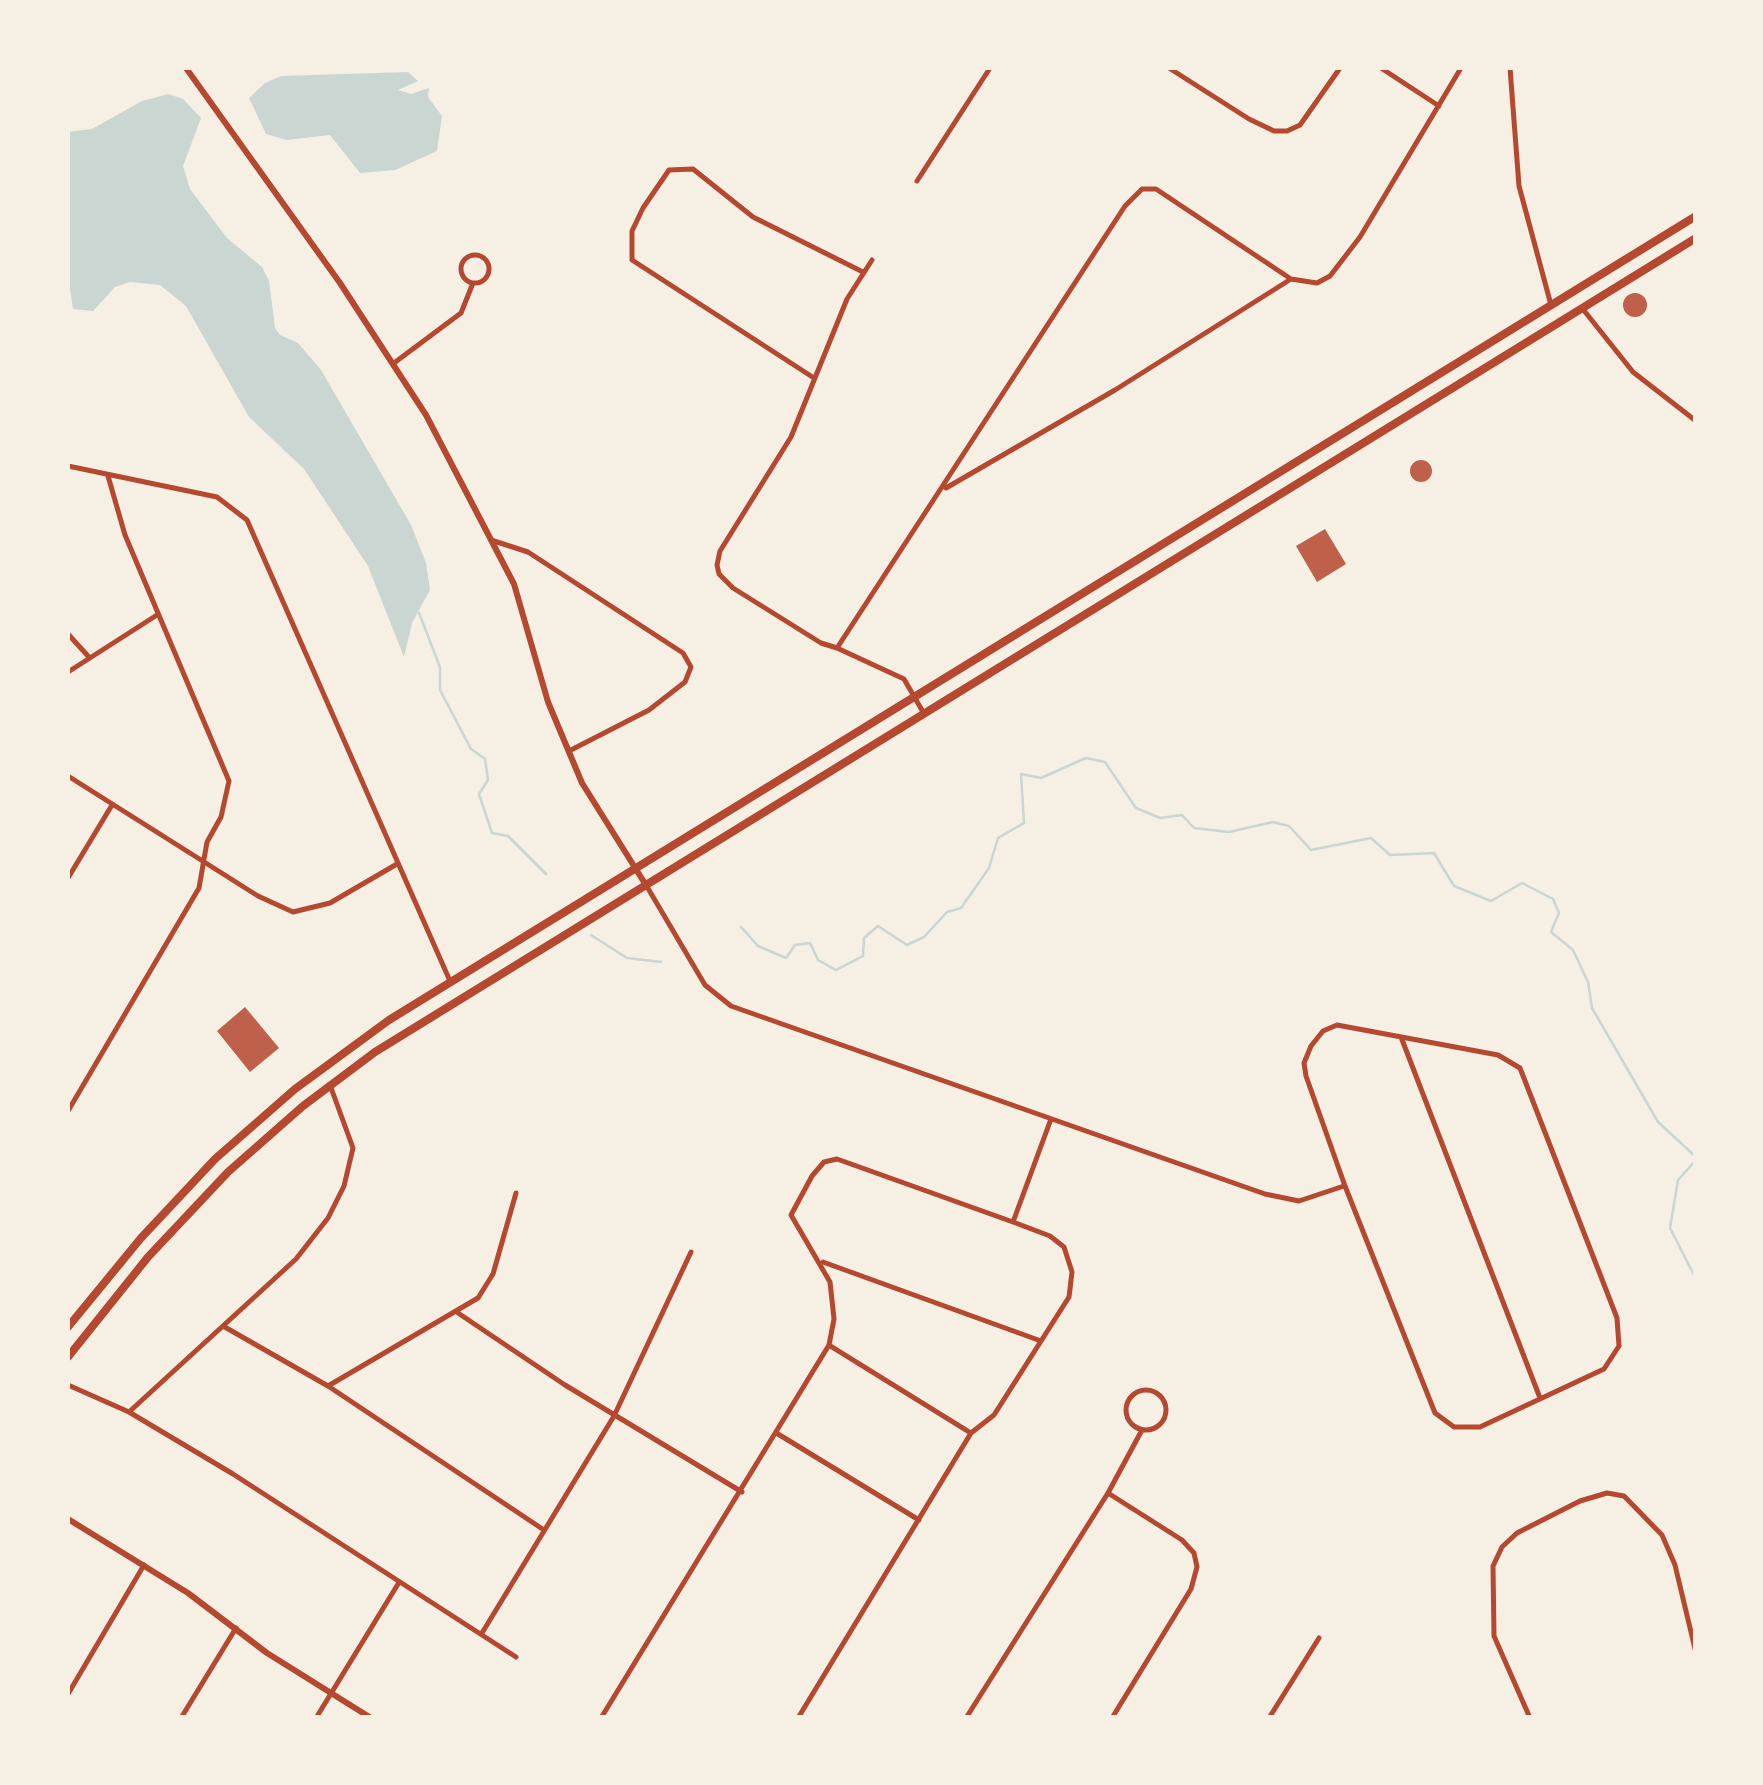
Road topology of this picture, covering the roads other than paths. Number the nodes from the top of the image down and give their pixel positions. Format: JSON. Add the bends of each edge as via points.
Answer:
{"nodes":[{"id":1,"x":186,"y":68,"type":"edge"},
{"id":2,"x":990,"y":68,"type":"edge"},
{"id":3,"x":1170,"y":68,"type":"edge"},
{"id":4,"x":1340,"y":68,"type":"edge"},
{"id":5,"x":1380,"y":68,"type":"edge"},
{"id":6,"x":1461,"y":68,"type":"edge"},
{"id":7,"x":1510,"y":68,"type":"edge"},
{"id":8,"x":1439,"y":106,"type":"junction"},
{"id":9,"x":916,"y":181,"type":"dead end"},
{"id":10,"x":1694,"y":217,"type":"edge"},
{"id":11,"x":1696,"y":238,"type":"edge"},
{"id":12,"x":872,"y":260,"type":"dead end"},
{"id":13,"x":863,"y":272,"type":"junction"},
{"id":14,"x":1291,"y":279,"type":"junction"},
{"id":15,"x":472,"y":283,"type":"junction"},
{"id":16,"x":1552,"y":305,"type":"junction"},
{"id":17,"x":1582,"y":308,"type":"junction"},
{"id":18,"x":394,"y":362,"type":"junction"},
{"id":19,"x":814,"y":378,"type":"junction"},
{"id":20,"x":1696,"y":420,"type":"edge"},
{"id":21,"x":1354,"y":426,"type":"junction"},
{"id":22,"x":1368,"y":443,"type":"junction"},
{"id":23,"x":68,"y":466,"type":"edge"},
{"id":24,"x":108,"y":476,"type":"junction"},
{"id":25,"x":944,"y":489,"type":"junction"},
{"id":26,"x":491,"y":540,"type":"junction"},
{"id":27,"x":158,"y":614,"type":"junction"},
{"id":28,"x":68,"y":634,"type":"edge"},
{"id":29,"x":838,"y":648,"type":"junction"},
{"id":30,"x":88,"y":656,"type":"junction"},
{"id":31,"x":68,"y":672,"type":"edge"},
{"id":32,"x":914,"y":696,"type":"junction"},
{"id":33,"x":924,"y":712,"type":"junction"},
{"id":34,"x":568,"y":752,"type":"junction"},
{"id":35,"x":68,"y":776,"type":"edge"},
{"id":36,"x":112,"y":805,"type":"junction"},
{"id":37,"x":205,"y":863,"type":"junction"},
{"id":38,"x":396,"y":864,"type":"junction"},
{"id":39,"x":636,"y":867,"type":"junction"},
{"id":40,"x":68,"y":878,"type":"edge"},
{"id":41,"x":644,"y":882,"type":"junction"},
{"id":42,"x":450,"y":982,"type":"junction"},
{"id":43,"x":1400,"y":1036,"type":"junction"},
{"id":44,"x":330,"y":1085,"type":"junction"},
{"id":45,"x":68,"y":1111,"type":"edge"},
{"id":46,"x":1051,"y":1119,"type":"junction"},
{"id":47,"x":1344,"y":1186,"type":"junction"},
{"id":48,"x":516,"y":1193,"type":"dead end"},
{"id":49,"x":1013,"y":1222,"type":"junction"},
{"id":50,"x":691,"y":1252,"type":"dead end"},
{"id":51,"x":820,"y":1261,"type":"junction"},
{"id":52,"x":458,"y":1313,"type":"junction"},
{"id":53,"x":223,"y":1326,"type":"junction"},
{"id":54,"x":68,"y":1327,"type":"edge"},
{"id":55,"x":1041,"y":1341,"type":"junction"},
{"id":56,"x":830,"y":1345,"type":"junction"},
{"id":57,"x":68,"y":1357,"type":"edge"},
{"id":58,"x":68,"y":1384,"type":"edge"},
{"id":59,"x":328,"y":1386,"type":"junction"},
{"id":60,"x":1540,"y":1398,"type":"junction"},
{"id":61,"x":129,"y":1412,"type":"junction"},
{"id":62,"x":614,"y":1416,"type":"junction"},
{"id":63,"x":1142,"y":1430,"type":"junction"},
{"id":64,"x":971,"y":1433,"type":"junction"},
{"id":65,"x":778,"y":1434,"type":"junction"},
{"id":66,"x":742,"y":1492,"type":"junction"},
{"id":67,"x":1108,"y":1493,"type":"junction"},
{"id":68,"x":68,"y":1519,"type":"edge"},
{"id":69,"x":918,"y":1520,"type":"junction"},
{"id":70,"x":544,"y":1530,"type":"junction"},
{"id":71,"x":144,"y":1565,"type":"junction"},
{"id":72,"x":399,"y":1583,"type":"junction"},
{"id":73,"x":236,"y":1628,"type":"junction"},
{"id":74,"x":482,"y":1632,"type":"junction"},
{"id":75,"x":1319,"y":1638,"type":"dead end"},
{"id":76,"x":1696,"y":1653,"type":"edge"},
{"id":77,"x":516,"y":1657,"type":"dead end"},
{"id":78,"x":330,"y":1693,"type":"junction"},
{"id":79,"x":68,"y":1694,"type":"edge"},
{"id":80,"x":181,"y":1718,"type":"edge"},
{"id":81,"x":316,"y":1718,"type":"edge"},
{"id":82,"x":371,"y":1718,"type":"edge"},
{"id":83,"x":601,"y":1718,"type":"edge"},
{"id":84,"x":798,"y":1718,"type":"edge"},
{"id":85,"x":966,"y":1718,"type":"edge"},
{"id":86,"x":1112,"y":1718,"type":"edge"},
{"id":87,"x":1268,"y":1718,"type":"edge"},
{"id":88,"x":1530,"y":1718,"type":"edge"}],
"edges":[{"from":1,"to":18,"type":"street"},
{"from":2,"to":9,"type":"street"},
{"from":3,"to":4,"type":"street","via":[[1274,132],[1300,125]]},
{"from":5,"to":8,"type":"street"},
{"from":6,"to":8,"type":"street"},
{"from":7,"to":16,"type":"street","via":[[1519,186]]},
{"from":8,"to":14,"type":"street","via":[[1343,264],[1317,284]]},
{"from":10,"to":16,"type":"main road"},
{"from":11,"to":17,"type":"main road"},
{"from":12,"to":13,"type":"street"},
{"from":13,"to":19,"type":"street"},
{"from":13,"to":19,"type":"street","via":[[766,225],[693,169],[669,170],[638,220],[632,260]]},
{"from":14,"to":25,"type":"street"},
{"from":14,"to":25,"type":"street","via":[[1172,198],[1142,189],[1112,224]]},
{"from":15,"to":15,"type":"street","via":[[488,274],[478,256],[461,266]]},
{"from":15,"to":18,"type":"street","via":[[461,313]]},
{"from":16,"to":21,"type":"main road"},
{"from":17,"to":20,"type":"street","via":[[1633,372]]},
{"from":17,"to":22,"type":"main road"},
{"from":18,"to":26,"type":"street"},
{"from":19,"to":29,"type":"street","via":[[791,437],[717,565],[733,588]]},
{"from":21,"to":22,"type":"main road"},
{"from":21,"to":32,"type":"main road"},
{"from":22,"to":33,"type":"main road"},
{"from":23,"to":24,"type":"street"},
{"from":24,"to":27,"type":"street"},
{"from":24,"to":38,"type":"street","via":[[217,497],[247,520]]},
{"from":25,"to":29,"type":"street"},
{"from":26,"to":34,"type":"street","via":[[526,616]]},
{"from":26,"to":34,"type":"street","via":[[528,552],[683,653],[691,666],[684,682],[649,710]]},
{"from":27,"to":30,"type":"street"},
{"from":27,"to":37,"type":"street","via":[[229,781]]},
{"from":28,"to":30,"type":"street"},
{"from":29,"to":32,"type":"street","via":[[904,679]]},
{"from":30,"to":31,"type":"street"},
{"from":32,"to":33,"type":"street"},
{"from":32,"to":39,"type":"main road"},
{"from":33,"to":41,"type":"main road"},
{"from":34,"to":39,"type":"street"},
{"from":35,"to":36,"type":"street"},
{"from":36,"to":37,"type":"street"},
{"from":36,"to":40,"type":"street"},
{"from":37,"to":38,"type":"street","via":[[293,912],[330,902]]},
{"from":37,"to":45,"type":"street","via":[[198,888]]},
{"from":38,"to":42,"type":"street"},
{"from":39,"to":41,"type":"street"},
{"from":39,"to":42,"type":"main road"},
{"from":41,"to":44,"type":"main road"},
{"from":41,"to":46,"type":"street","via":[[701,980],[720,1000]]},
{"from":42,"to":54,"type":"main road","via":[[342,1054],[241,1135],[165,1211]]},
{"from":43,"to":47,"type":"street","via":[[1337,1024],[1307,1054],[1308,1082]]},
{"from":43,"to":60,"type":"street"},
{"from":43,"to":60,"type":"street","via":[[1498,1055],[1529,1084],[1620,1333],[1604,1369]]},
{"from":44,"to":53,"type":"street","via":[[353,1148],[340,1194],[307,1247]]},
{"from":44,"to":57,"type":"main road","via":[[204,1196]]},
{"from":46,"to":47,"type":"street","via":[[1284,1199],[1305,1200]]},
{"from":46,"to":49,"type":"street"},
{"from":47,"to":60,"type":"street","via":[[1426,1398],[1440,1418],[1469,1429]]},
{"from":48,"to":52,"type":"street","via":[[489,1282]]},
{"from":49,"to":51,"type":"street","via":[[832,1160],[816,1171],[792,1215]]},
{"from":49,"to":55,"type":"street","via":[[1056,1239],[1070,1260],[1068,1296]]},
{"from":50,"to":62,"type":"street"},
{"from":51,"to":55,"type":"street"},
{"from":51,"to":56,"type":"street","via":[[834,1300]]},
{"from":52,"to":59,"type":"street"},
{"from":52,"to":62,"type":"street"},
{"from":53,"to":59,"type":"street"},
{"from":53,"to":61,"type":"street"},
{"from":55,"to":64,"type":"street","via":[[994,1415]]},
{"from":56,"to":64,"type":"street"},
{"from":56,"to":65,"type":"street"},
{"from":58,"to":61,"type":"street"},
{"from":59,"to":70,"type":"street"},
{"from":61,"to":72,"type":"street"},
{"from":62,"to":66,"type":"street"},
{"from":62,"to":70,"type":"street"},
{"from":63,"to":63,"type":"street","via":[[1126,1406],[1148,1390],[1162,1397],[1166,1411],[1157,1427]]},
{"from":63,"to":67,"type":"street"},
{"from":64,"to":69,"type":"street"},
{"from":65,"to":66,"type":"street"},
{"from":65,"to":69,"type":"street"},
{"from":66,"to":83,"type":"street"},
{"from":67,"to":85,"type":"street"},
{"from":67,"to":86,"type":"street","via":[[1182,1540],[1197,1567],[1191,1588]]},
{"from":68,"to":71,"type":"street"},
{"from":69,"to":84,"type":"street"},
{"from":70,"to":74,"type":"street"},
{"from":71,"to":73,"type":"street"},
{"from":71,"to":79,"type":"street"},
{"from":72,"to":74,"type":"street"},
{"from":72,"to":78,"type":"street"},
{"from":73,"to":78,"type":"street"},
{"from":73,"to":80,"type":"street"},
{"from":74,"to":77,"type":"street"},
{"from":75,"to":87,"type":"street"},
{"from":76,"to":88,"type":"street","via":[[1676,1565],[1662,1535],[1624,1496],[1580,1500],[1517,1533],[1493,1566],[1494,1636]]},
{"from":78,"to":81,"type":"street"},
{"from":78,"to":82,"type":"street"}]}
